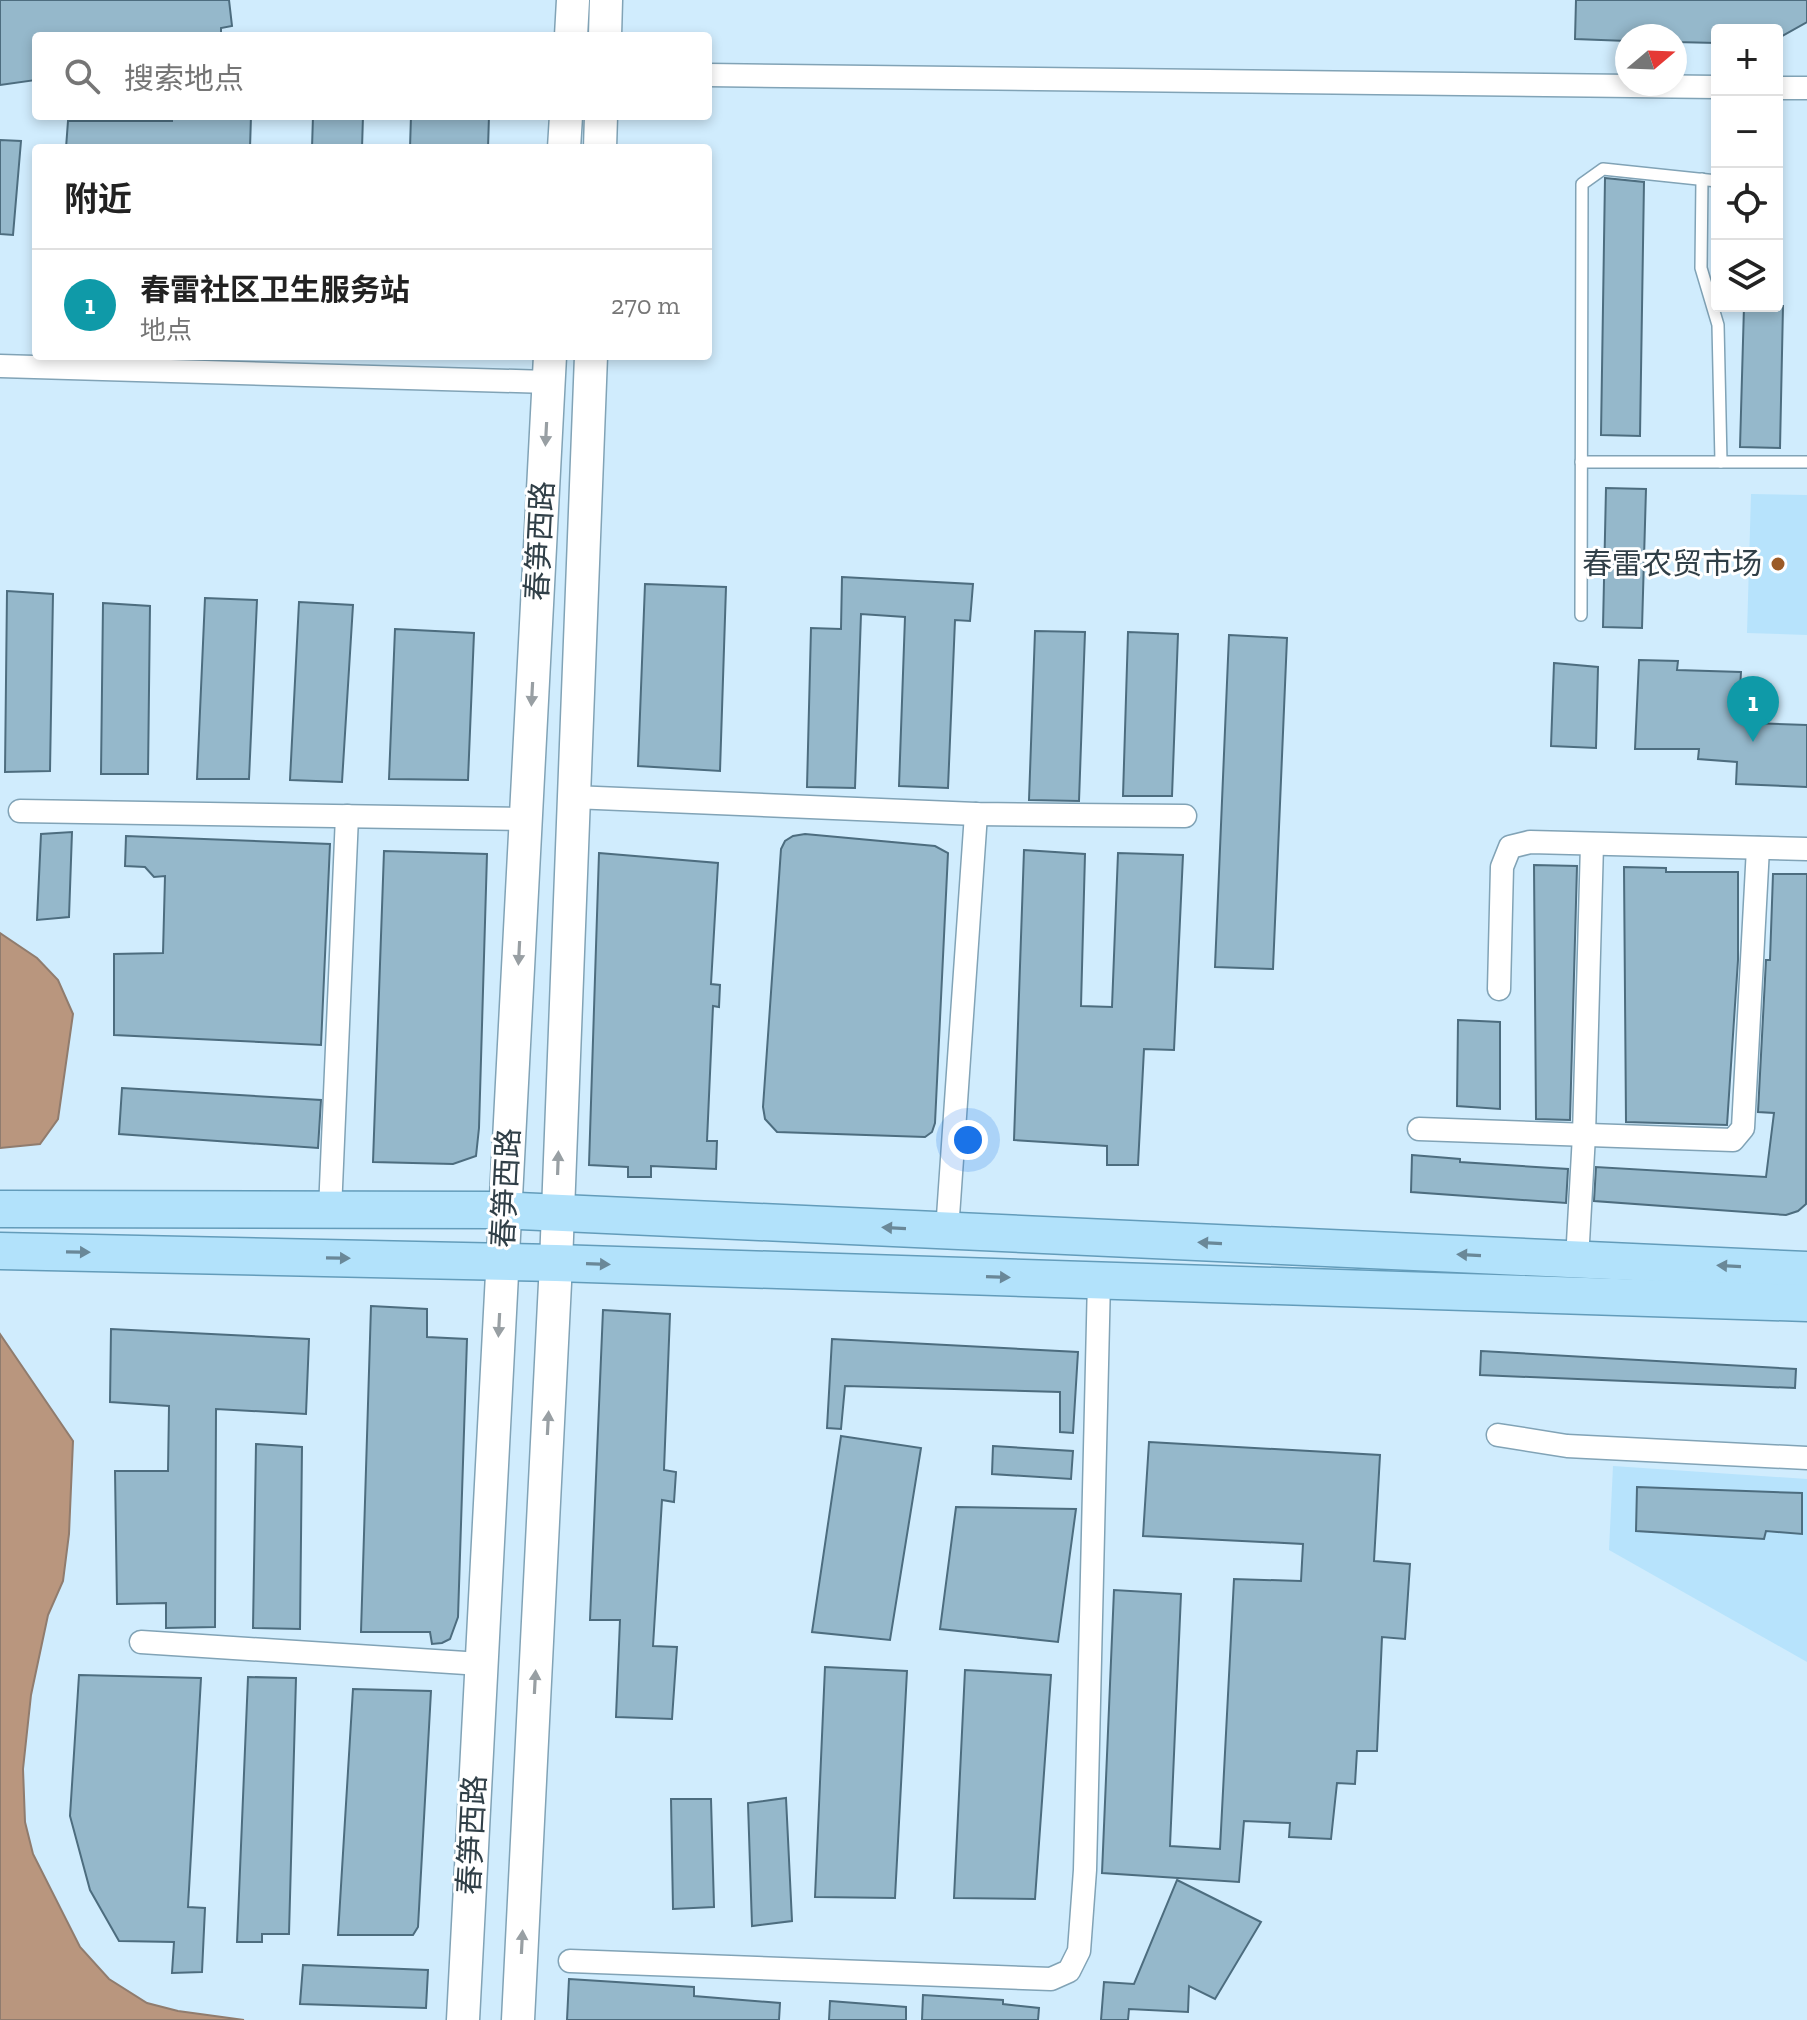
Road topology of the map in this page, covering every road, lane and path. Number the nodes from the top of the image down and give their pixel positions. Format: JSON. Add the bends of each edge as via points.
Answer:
{"nodes":[{"id":1,"x":573,"y":0,"type":"edge"},
{"id":2,"x":606,"y":0,"type":"edge"},
{"id":3,"x":571,"y":32,"type":"edge"},
{"id":4,"x":605,"y":32,"type":"edge"},
{"id":5,"x":712,"y":75,"type":"edge"},
{"id":6,"x":1711,"y":87,"type":"edge"},
{"id":7,"x":1783,"y":88,"type":"edge"},
{"id":8,"x":1807,"y":88,"type":"edge"},
{"id":9,"x":566,"y":120,"type":"edge"},
{"id":10,"x":601,"y":120,"type":"edge"},
{"id":11,"x":564,"y":144,"type":"edge"},
{"id":12,"x":600,"y":144,"type":"edge"},
{"id":13,"x":1702,"y":179,"type":"junction"},
{"id":14,"x":1711,"y":180,"type":"edge"},
{"id":15,"x":591,"y":360,"type":"edge"},
{"id":16,"x":0,"y":366,"type":"edge"},
{"id":17,"x":549,"y":369,"type":"edge"},
{"id":18,"x":1581,"y":462,"type":"junction"},
{"id":19,"x":1721,"y":462,"type":"junction"},
{"id":20,"x":1807,"y":462,"type":"edge"},
{"id":21,"x":1581,"y":615,"type":"dead end"},
{"id":22,"x":573,"y":797,"type":"junction"},
{"id":23,"x":20,"y":811,"type":"dead end"},
{"id":24,"x":976,"y":814,"type":"junction"},
{"id":25,"x":347,"y":816,"type":"junction"},
{"id":26,"x":1185,"y":816,"type":"dead end"},
{"id":27,"x":526,"y":819,"type":"junction"},
{"id":28,"x":1592,"y":844,"type":"junction"},
{"id":29,"x":1758,"y":848,"type":"junction"},
{"id":30,"x":1807,"y":849,"type":"edge"},
{"id":31,"x":1499,"y":989,"type":"dead end"},
{"id":32,"x":1419,"y":1129,"type":"dead end"},
{"id":33,"x":1584,"y":1135,"type":"junction"},
{"id":34,"x":0,"y":1209,"type":"edge"},
{"id":35,"x":330,"y":1210,"type":"junction"},
{"id":36,"x":505,"y":1211,"type":"junction"},
{"id":37,"x":556,"y":1213,"type":"junction"},
{"id":38,"x":947,"y":1231,"type":"junction"},
{"id":39,"x":0,"y":1251,"type":"edge"},
{"id":40,"x":1577,"y":1260,"type":"junction"},
{"id":41,"x":502,"y":1262,"type":"junction"},
{"id":42,"x":556,"y":1263,"type":"junction"},
{"id":43,"x":1807,"y":1270,"type":"edge"},
{"id":44,"x":1099,"y":1280,"type":"junction"},
{"id":45,"x":1807,"y":1303,"type":"edge"},
{"id":46,"x":1498,"y":1435,"type":"dead end"},
{"id":47,"x":1807,"y":1458,"type":"edge"},
{"id":48,"x":141,"y":1642,"type":"dead end"},
{"id":49,"x":481,"y":1664,"type":"junction"},
{"id":50,"x":570,"y":1961,"type":"dead end"},
{"id":51,"x":463,"y":2020,"type":"edge"},
{"id":52,"x":518,"y":2020,"type":"edge"}],
"edges":[{"from":1,"to":3,"type":"main road"},
{"from":2,"to":4,"type":"main road"},
{"from":5,"to":6,"type":"street"},
{"from":7,"to":8,"type":"street"},
{"from":9,"to":11,"type":"main road"},
{"from":10,"to":12,"type":"main road"},
{"from":13,"to":14,"type":"lane"},
{"from":13,"to":18,"type":"lane","via":[[1603,169],[1582,184]]},
{"from":13,"to":19,"type":"lane","via":[[1701,268],[1718,325]]},
{"from":15,"to":22,"type":"main road","name":"春笋西路"},
{"from":16,"to":17,"type":"street"},
{"from":17,"to":27,"type":"main road","name":"春笋西路","one_way":true},
{"from":18,"to":19,"type":"lane"},
{"from":18,"to":21,"type":"lane"},
{"from":19,"to":20,"type":"lane"},
{"from":22,"to":24,"type":"street"},
{"from":37,"to":22,"type":"main road","name":"春笋西路","one_way":true},
{"from":23,"to":25,"type":"street"},
{"from":24,"to":26,"type":"street"},
{"from":24,"to":38,"type":"street"},
{"from":25,"to":27,"type":"street"},
{"from":25,"to":35,"type":"street"},
{"from":27,"to":36,"type":"main road","name":"春笋西路","one_way":true},
{"from":28,"to":29,"type":"street"},
{"from":28,"to":31,"type":"street","via":[[1530,842],[1510,847],[1502,867]]},
{"from":28,"to":33,"type":"street"},
{"from":29,"to":30,"type":"street"},
{"from":29,"to":33,"type":"street","via":[[1743,1128],[1733,1140]]},
{"from":32,"to":33,"type":"street"},
{"from":33,"to":40,"type":"street"},
{"from":34,"to":35,"type":"main road"},
{"from":35,"to":36,"type":"main road"},
{"from":36,"to":37,"type":"main road"},
{"from":36,"to":41,"type":"main road","name":"春笋西路"},
{"from":38,"to":37,"type":"main road","one_way":true},
{"from":37,"to":42,"type":"main road","name":"春笋西路"},
{"from":40,"to":38,"type":"main road","one_way":true},
{"from":39,"to":41,"type":"main road","one_way":true},
{"from":43,"to":40,"type":"main road","one_way":true},
{"from":41,"to":42,"type":"main road"},
{"from":41,"to":49,"type":"main road","name":"春笋西路","one_way":true},
{"from":42,"to":44,"type":"main road","one_way":true},
{"from":52,"to":42,"type":"main road","name":"春笋西路","one_way":true},
{"from":44,"to":45,"type":"main road"},
{"from":44,"to":50,"type":"street","via":[[1085,1870],[1079,1951],[1069,1971],[1051,1979]]},
{"from":46,"to":47,"type":"street","via":[[1567,1446]]},
{"from":48,"to":49,"type":"street"},
{"from":49,"to":51,"type":"main road","name":"春笋西路"}]}
